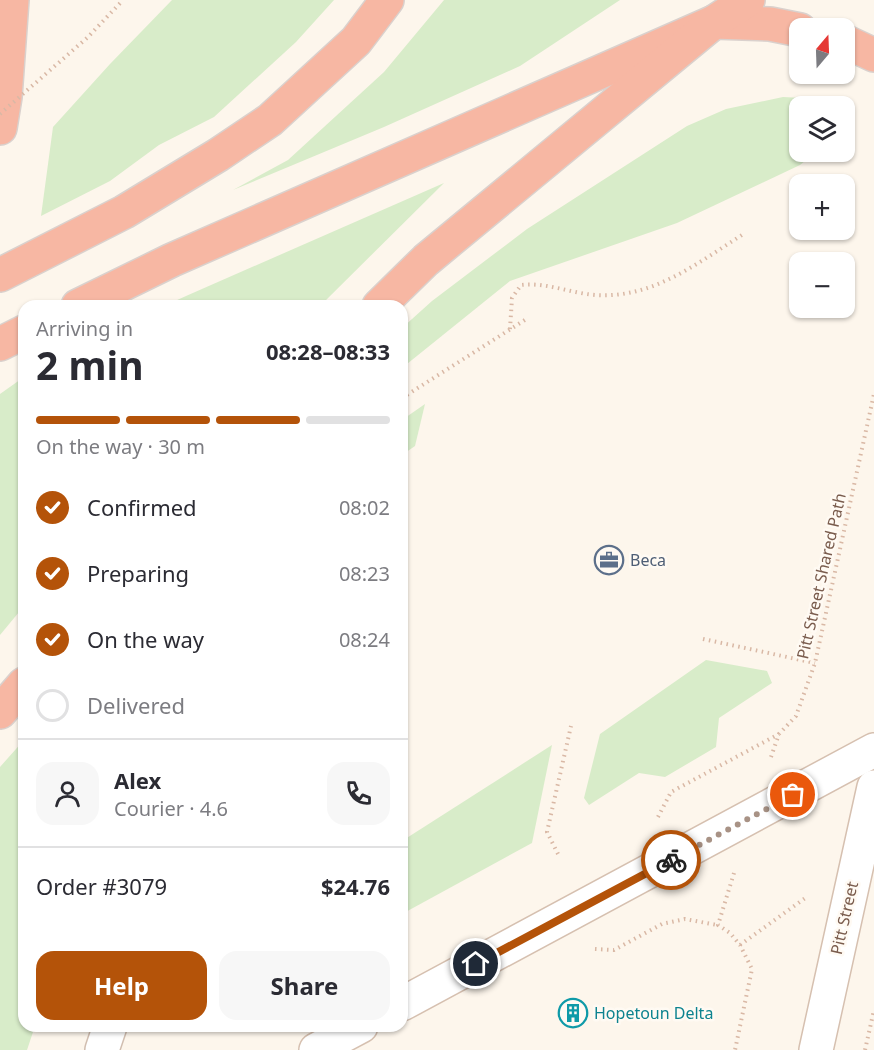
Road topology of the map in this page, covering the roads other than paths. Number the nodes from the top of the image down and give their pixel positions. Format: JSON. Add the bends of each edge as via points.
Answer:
{"nodes":[{"id":1,"x":12,"y":0,"type":"edge"},
{"id":2,"x":387,"y":0,"type":"edge"},
{"id":3,"x":748,"y":0,"type":"edge"},
{"id":4,"x":714,"y":22,"type":"junction"},
{"id":5,"x":789,"y":28,"type":"edge"},
{"id":6,"x":855,"y":46,"type":"edge"},
{"id":7,"x":874,"y":54,"type":"edge"},
{"id":8,"x":0,"y":128,"type":"edge"},
{"id":9,"x":0,"y":275,"type":"edge"},
{"id":10,"x":90,"y":300,"type":"edge"},
{"id":11,"x":385,"y":300,"type":"edge"},
{"id":12,"x":18,"y":335,"type":"edge"},
{"id":13,"x":0,"y":344,"type":"edge"},
{"id":14,"x":18,"y":691,"type":"edge"},
{"id":15,"x":0,"y":712,"type":"edge"},
{"id":16,"x":874,"y":750,"type":"edge"},
{"id":17,"x":874,"y":787,"type":"edge"},
{"id":18,"x":408,"y":1001,"type":"edge"},
{"id":19,"x":108,"y":1032,"type":"edge"},
{"id":20,"x":350,"y":1032,"type":"edge"},
{"id":21,"x":102,"y":1050,"type":"edge"},
{"id":22,"x":316,"y":1050,"type":"edge"},
{"id":23,"x":816,"y":1050,"type":"edge"}],
"edges":[{"from":1,"to":8,"type":"highway"},
{"from":2,"to":9,"type":"highway","via":[[356,41],[270,120],[124,212]]},
{"from":3,"to":4,"type":"highway"},
{"from":4,"to":5,"type":"highway"},
{"from":4,"to":10,"type":"highway","via":[[172,260]]},
{"from":4,"to":11,"type":"highway","via":[[426,260]]},
{"from":6,"to":7,"type":"highway"},
{"from":12,"to":13,"type":"highway"},
{"from":14,"to":15,"type":"highway"},
{"from":16,"to":18,"type":"main road"},
{"from":17,"to":23,"type":"main road","name":"Pitt Street"},
{"from":19,"to":21,"type":"main road"},
{"from":20,"to":22,"type":"main road"}]}
